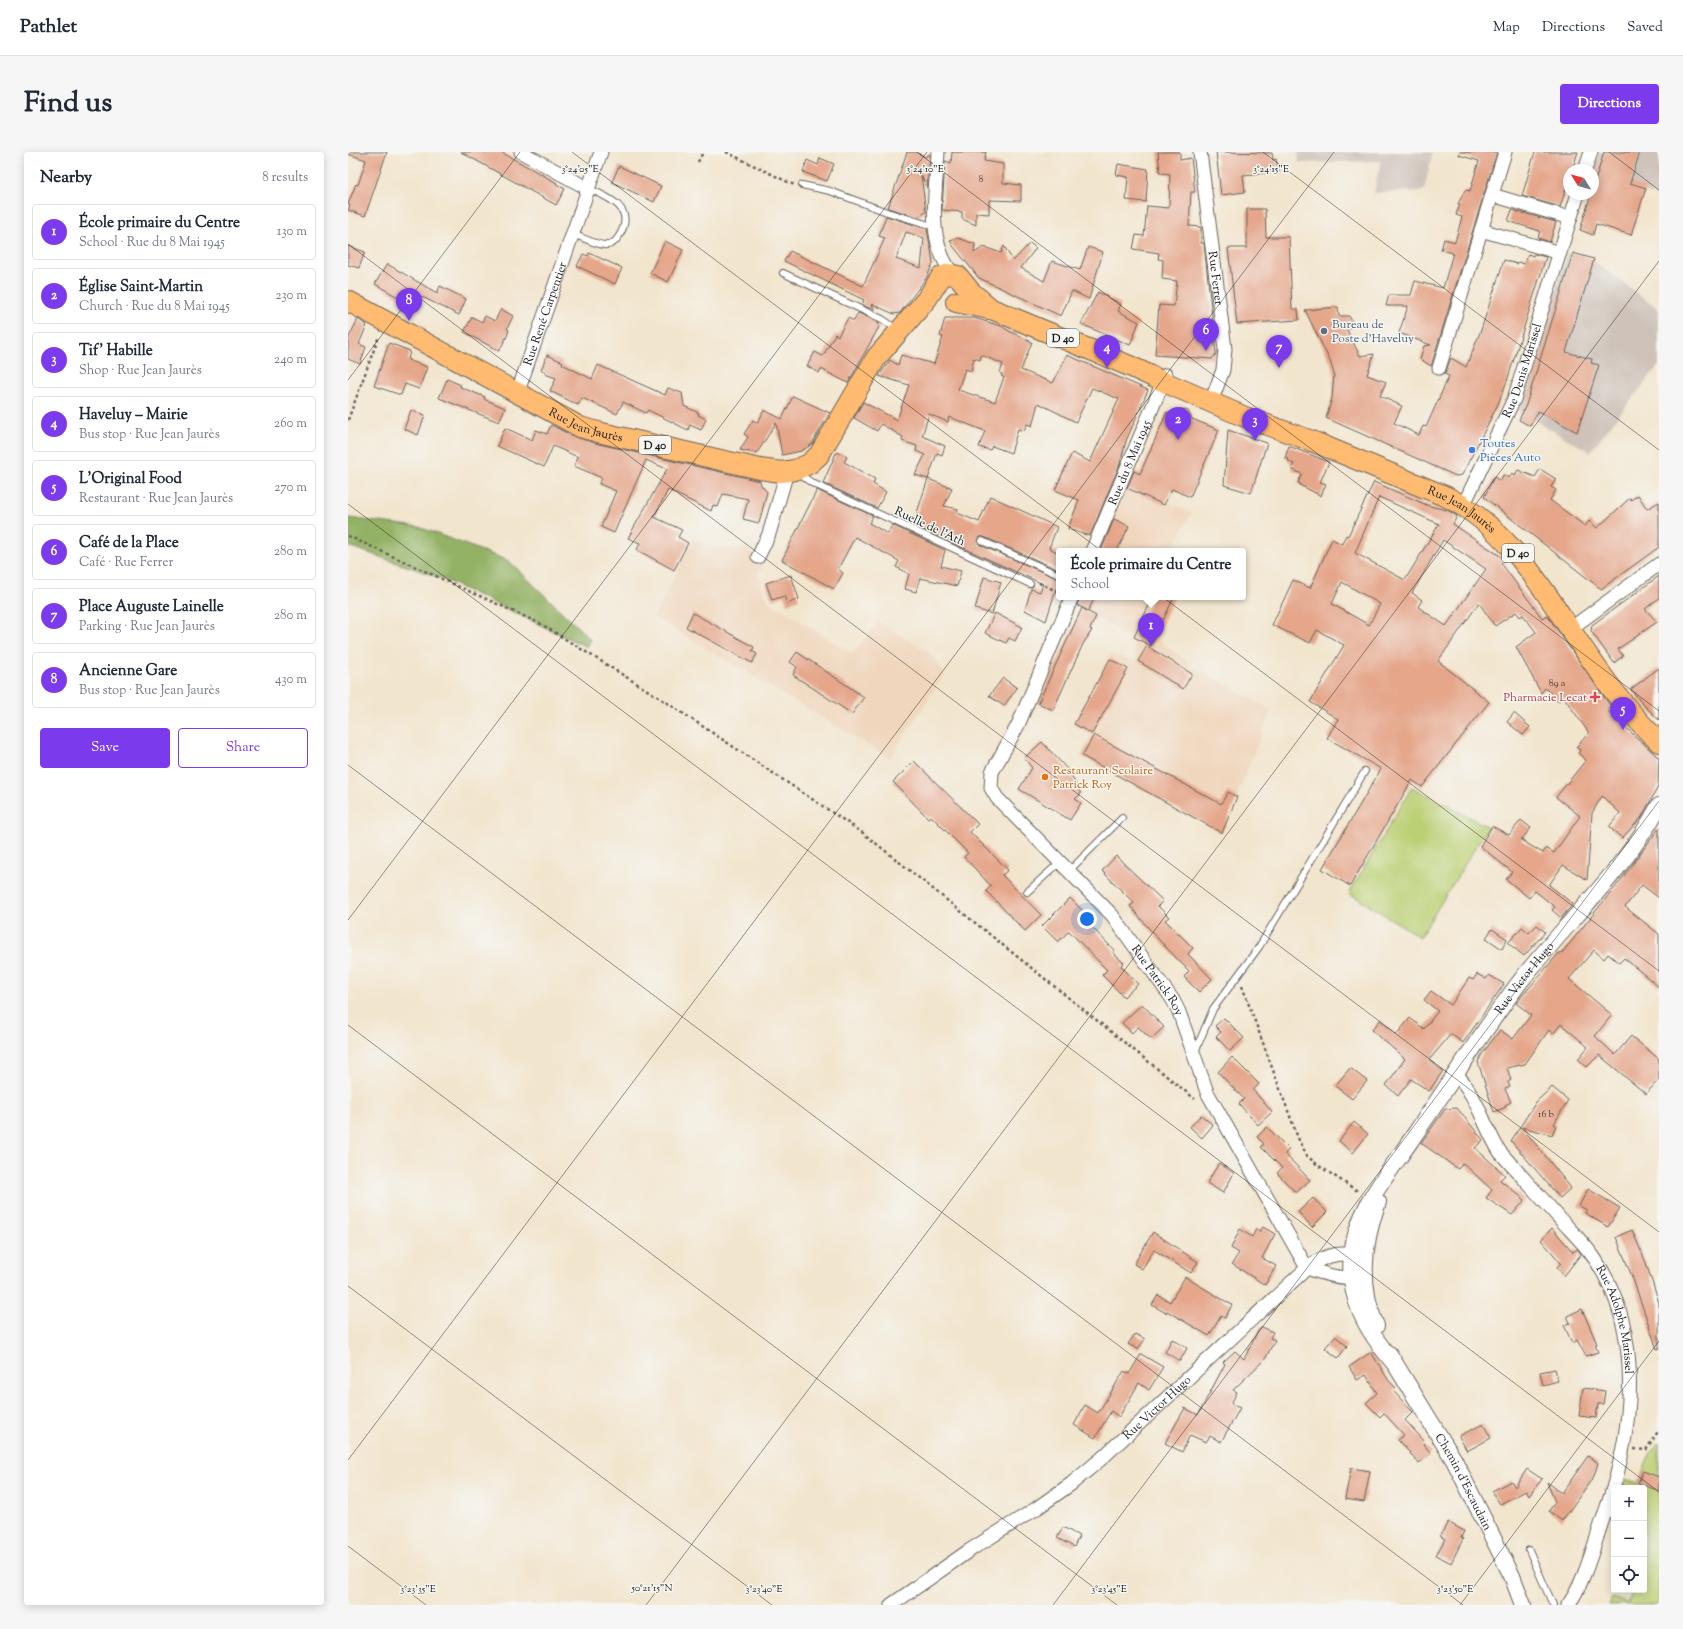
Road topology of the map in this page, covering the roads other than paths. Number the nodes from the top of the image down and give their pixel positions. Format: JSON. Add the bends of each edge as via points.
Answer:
{"nodes":[{"id":1,"x":521,"y":152,"type":"edge"},
{"id":2,"x":601,"y":152,"type":"edge"},
{"id":3,"x":938,"y":152,"type":"edge"},
{"id":4,"x":1200,"y":152,"type":"edge"},
{"id":5,"x":1505,"y":152,"type":"edge"},
{"id":6,"x":1591,"y":152,"type":"edge"},
{"id":7,"x":1587,"y":164,"type":"edge"},
{"id":8,"x":802,"y":185,"type":"road end"},
{"id":9,"x":587,"y":188,"type":"junction"},
{"id":10,"x":1492,"y":195,"type":"junction"},
{"id":11,"x":1576,"y":200,"type":"edge"},
{"id":12,"x":1570,"y":218,"type":"junction"},
{"id":13,"x":936,"y":228,"type":"junction"},
{"id":14,"x":1481,"y":230,"type":"junction"},
{"id":15,"x":572,"y":234,"type":"junction"},
{"id":16,"x":1560,"y":253,"type":"junction"},
{"id":17,"x":783,"y":273,"type":"dead end"},
{"id":18,"x":955,"y":291,"type":"junction"},
{"id":19,"x":348,"y":301,"type":"edge"},
{"id":20,"x":913,"y":315,"type":"junction"},
{"id":21,"x":899,"y":330,"type":"junction"},
{"id":22,"x":1439,"y":368,"type":"dead end"},
{"id":23,"x":1165,"y":378,"type":"junction"},
{"id":24,"x":517,"y":394,"type":"junction"},
{"id":25,"x":1214,"y":397,"type":"junction"},
{"id":26,"x":791,"y":471,"type":"junction"},
{"id":27,"x":1463,"y":506,"type":"junction"},
{"id":28,"x":982,"y":541,"type":"dead end"},
{"id":29,"x":1093,"y":548,"type":"edge"},
{"id":30,"x":758,"y":557,"type":"dead end"},
{"id":31,"x":1659,"y":564,"type":"edge"},
{"id":32,"x":1056,"y":574,"type":"edge"},
{"id":33,"x":1030,"y":584,"type":"road end"},
{"id":34,"x":1071,"y":600,"type":"edge"},
{"id":35,"x":1570,"y":629,"type":"junction"},
{"id":36,"x":1659,"y":742,"type":"edge"},
{"id":37,"x":1365,"y":771,"type":"dead end"},
{"id":38,"x":1659,"y":806,"type":"edge"},
{"id":39,"x":1122,"y":818,"type":"dead end"},
{"id":40,"x":1060,"y":862,"type":"junction"},
{"id":41,"x":1069,"y":871,"type":"junction"},
{"id":42,"x":1027,"y":892,"type":"dead end"},
{"id":43,"x":1193,"y":1055,"type":"junction"},
{"id":44,"x":1456,"y":1074,"type":"junction"},
{"id":45,"x":1400,"y":1157,"type":"junction"},
{"id":46,"x":1355,"y":1266,"type":"junction"},
{"id":47,"x":1307,"y":1268,"type":"junction"},
{"id":48,"x":1529,"y":1550,"type":"dead end"},
{"id":49,"x":891,"y":1605,"type":"edge"},
{"id":50,"x":1523,"y":1605,"type":"edge"},
{"id":51,"x":1553,"y":1605,"type":"edge"},
{"id":52,"x":1568,"y":1605,"type":"edge"}],
"edges":[{"from":1,"to":9,"type":"street"},
{"from":2,"to":9,"type":"street","name":"Rue René Carpentier"},
{"from":3,"to":13,"type":"street"},
{"from":4,"to":25,"type":"street","name":"Rue Ferrer","via":[[1225,349],[1223,370]]},
{"from":5,"to":10,"type":"street"},
{"from":6,"to":7,"type":"street"},
{"from":8,"to":13,"type":"lane","via":[[830,191]]},
{"from":9,"to":15,"type":"street","name":"Rue René Carpentier"},
{"from":9,"to":15,"type":"lane","via":[[611,199],[621,208],[625,218],[622,230],[616,240],[609,245]]},
{"from":10,"to":12,"type":"street"},
{"from":10,"to":14,"type":"street"},
{"from":11,"to":12,"type":"street","name":"Rue Denis Marissel"},
{"from":12,"to":16,"type":"street","name":"Rue Denis Marissel"},
{"from":13,"to":18,"type":"street","via":[[941,258]]},
{"from":14,"to":16,"type":"street"},
{"from":14,"to":22,"type":"street"},
{"from":15,"to":24,"type":"street","name":"Rue René Carpentier"},
{"from":16,"to":27,"type":"street","name":"Rue Denis Marissel","via":[[1514,399]]},
{"from":17,"to":21,"type":"lane","via":[[882,319]]},
{"from":18,"to":20,"type":"main road"},
{"from":18,"to":20,"type":"main road","via":[[943,276]]},
{"from":18,"to":23,"type":"main road","name":"Rue Jean Jaurès","number":"D 40","via":[[975,297],[994,310]]},
{"from":19,"to":24,"type":"main road","name":"Rue Jean Jaurès","number":"D 40"},
{"from":20,"to":21,"type":"main road"},
{"from":21,"to":26,"type":"main road","via":[[869,368],[819,455],[808,464]]},
{"from":23,"to":25,"type":"main road","name":"Rue Jean Jaurès","number":"D 40"},
{"from":23,"to":29,"type":"street","name":"Rue du 8 Mai 1945"},
{"from":24,"to":26,"type":"main road","name":"Rue Jean Jaurès","number":"D 40","via":[[590,430],[746,466],[772,471]]},
{"from":25,"to":27,"type":"main road","name":"Rue Jean Jaurès","number":"D 40","via":[[1268,426],[1312,441]]},
{"from":26,"to":30,"type":"street","via":[[769,534]]},
{"from":26,"to":33,"type":"lane","name":"Ruelle de l'Ath"},
{"from":27,"to":35,"type":"main road","name":"Rue Jean Jaurès","number":"D 40","via":[[1500,534],[1520,556]]},
{"from":28,"to":32,"type":"lane"},
{"from":31,"to":35,"type":"street"},
{"from":34,"to":40,"type":"street","name":"Rue Patrick Roy","via":[[1018,725],[992,772],[991,788],[997,798]]},
{"from":35,"to":36,"type":"main road","name":"Rue Jean Jaurès","number":"D 40","via":[[1622,702]]},
{"from":37,"to":43,"type":"lane","via":[[1288,901],[1213,1009]]},
{"from":38,"to":44,"type":"street","name":"Rue Victor Hugo","via":[[1629,853],[1521,981]]},
{"from":39,"to":41,"type":"lane"},
{"from":40,"to":41,"type":"street","name":"Rue Patrick Roy"},
{"from":40,"to":42,"type":"lane"},
{"from":41,"to":43,"type":"street","name":"Rue Patrick Roy","via":[[1112,914],[1172,1000]]},
{"from":43,"to":47,"type":"street","name":"Rue Patrick Roy","via":[[1213,1105]]},
{"from":44,"to":45,"type":"street","name":"Rue Victor Hugo"},
{"from":44,"to":52,"type":"street","name":"Rue Adolphe Marissel","via":[[1466,1085],[1500,1152],[1586,1247],[1600,1267],[1611,1288],[1623,1325],[1629,1367],[1629,1409],[1624,1448],[1579,1587]]},
{"from":45,"to":46,"type":"street","name":"Rue Victor Hugo","via":[[1374,1213],[1367,1246]]},
{"from":45,"to":46,"type":"street","name":"Rue Victor Hugo","via":[[1370,1198],[1359,1224]]},
{"from":46,"to":47,"type":"street","via":[[1329,1275]]},
{"from":46,"to":47,"type":"street","name":"Rue Victor Hugo","via":[[1326,1257]]},
{"from":46,"to":50,"type":"street","name":"Chemin d'Escaudain","via":[[1357,1305],[1365,1324],[1394,1363],[1454,1460],[1512,1576]]},
{"from":47,"to":49,"type":"street","name":"Rue Victor Hugo","via":[[1071,1484]]},
{"from":48,"to":51,"type":"lane"}]}
